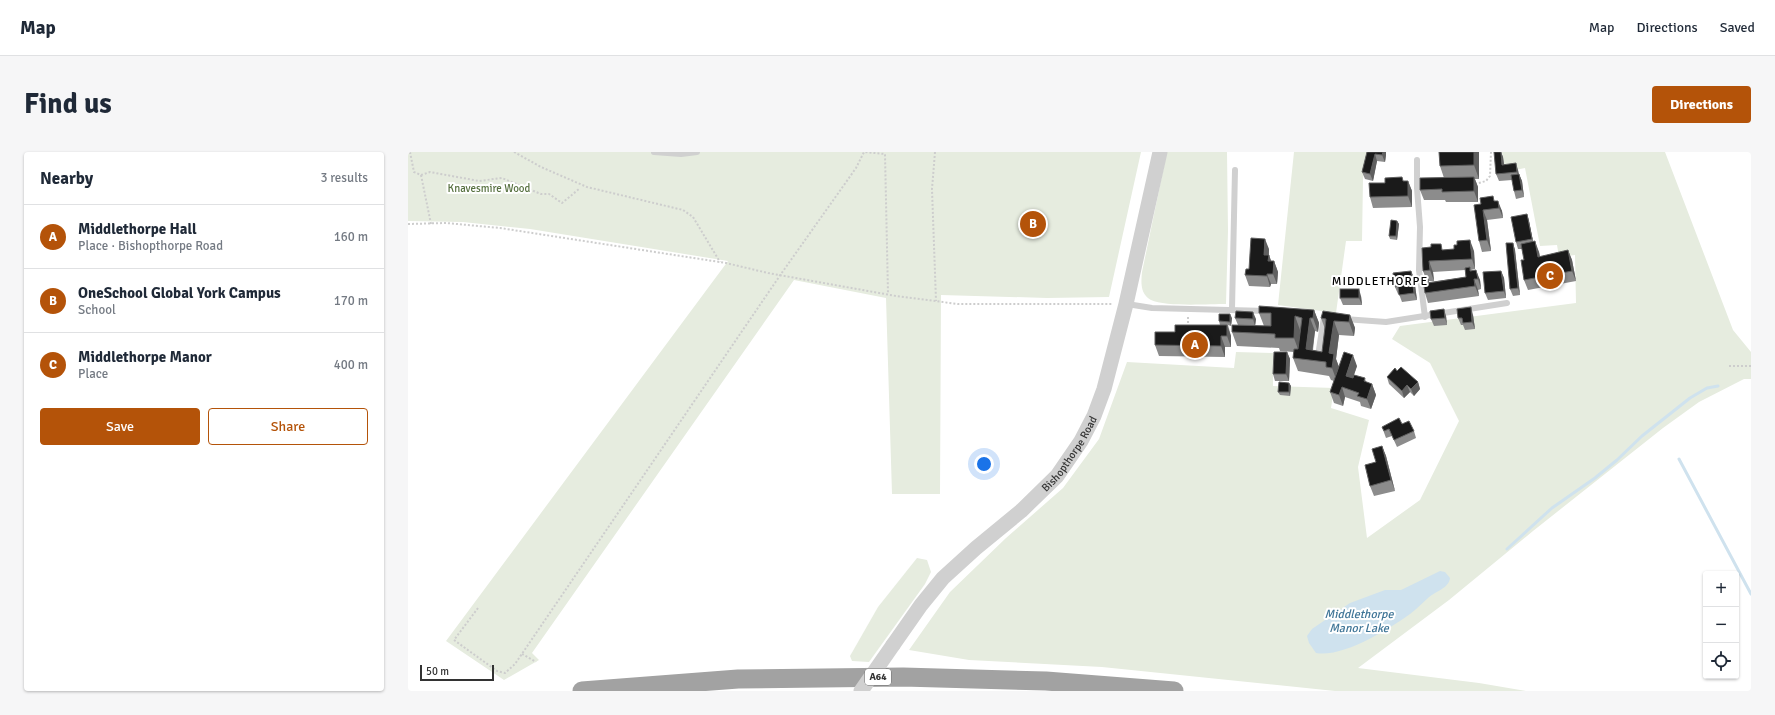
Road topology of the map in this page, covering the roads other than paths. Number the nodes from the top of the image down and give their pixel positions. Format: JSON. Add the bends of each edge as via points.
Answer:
{"nodes":[{"id":1,"x":654,"y":152,"type":"edge"},
{"id":2,"x":697,"y":152,"type":"edge"},
{"id":3,"x":1160,"y":152,"type":"edge"},
{"id":4,"x":1417,"y":160,"type":"dead end"},
{"id":5,"x":1235,"y":170,"type":"dead end"},
{"id":6,"x":1507,"y":303,"type":"dead end"},
{"id":7,"x":1126,"y":304,"type":"junction"},
{"id":8,"x":1232,"y":309,"type":"junction"},
{"id":9,"x":1272,"y":311,"type":"edge"},
{"id":10,"x":1316,"y":316,"type":"dead end"},
{"id":11,"x":1324,"y":317,"type":"junction"},
{"id":12,"x":1425,"y":317,"type":"junction"},
{"id":13,"x":1331,"y":318,"type":"edge"},
{"id":14,"x":1338,"y":318,"type":"edge"},
{"id":15,"x":1318,"y":356,"type":"edge"},
{"id":16,"x":582,"y":691,"type":"edge"},
{"id":17,"x":861,"y":691,"type":"edge"},
{"id":18,"x":1174,"y":691,"type":"edge"}],
"edges":[{"from":1,"to":2,"type":"lane"},
{"from":3,"to":7,"type":"street","name":"Bishopthorpe Road"},
{"from":4,"to":12,"type":"lane","via":[[1419,270]]},
{"from":5,"to":8,"type":"lane"},
{"from":6,"to":12,"type":"lane"},
{"from":7,"to":8,"type":"lane","via":[[1152,308]]},
{"from":7,"to":17,"type":"street","name":"Bishopthorpe Road","bridge":true,"via":[[1104,389],[1094,416],[1058,476],[1022,512],[943,578]]},
{"from":8,"to":9,"type":"lane"},
{"from":10,"to":11,"type":"lane"},
{"from":11,"to":13,"type":"lane"},
{"from":11,"to":15,"type":"lane"},
{"from":12,"to":14,"type":"lane","via":[[1386,322]]},
{"from":16,"to":18,"type":"highway","number":"A64","via":[[738,679],[903,677],[1046,681]]}]}
